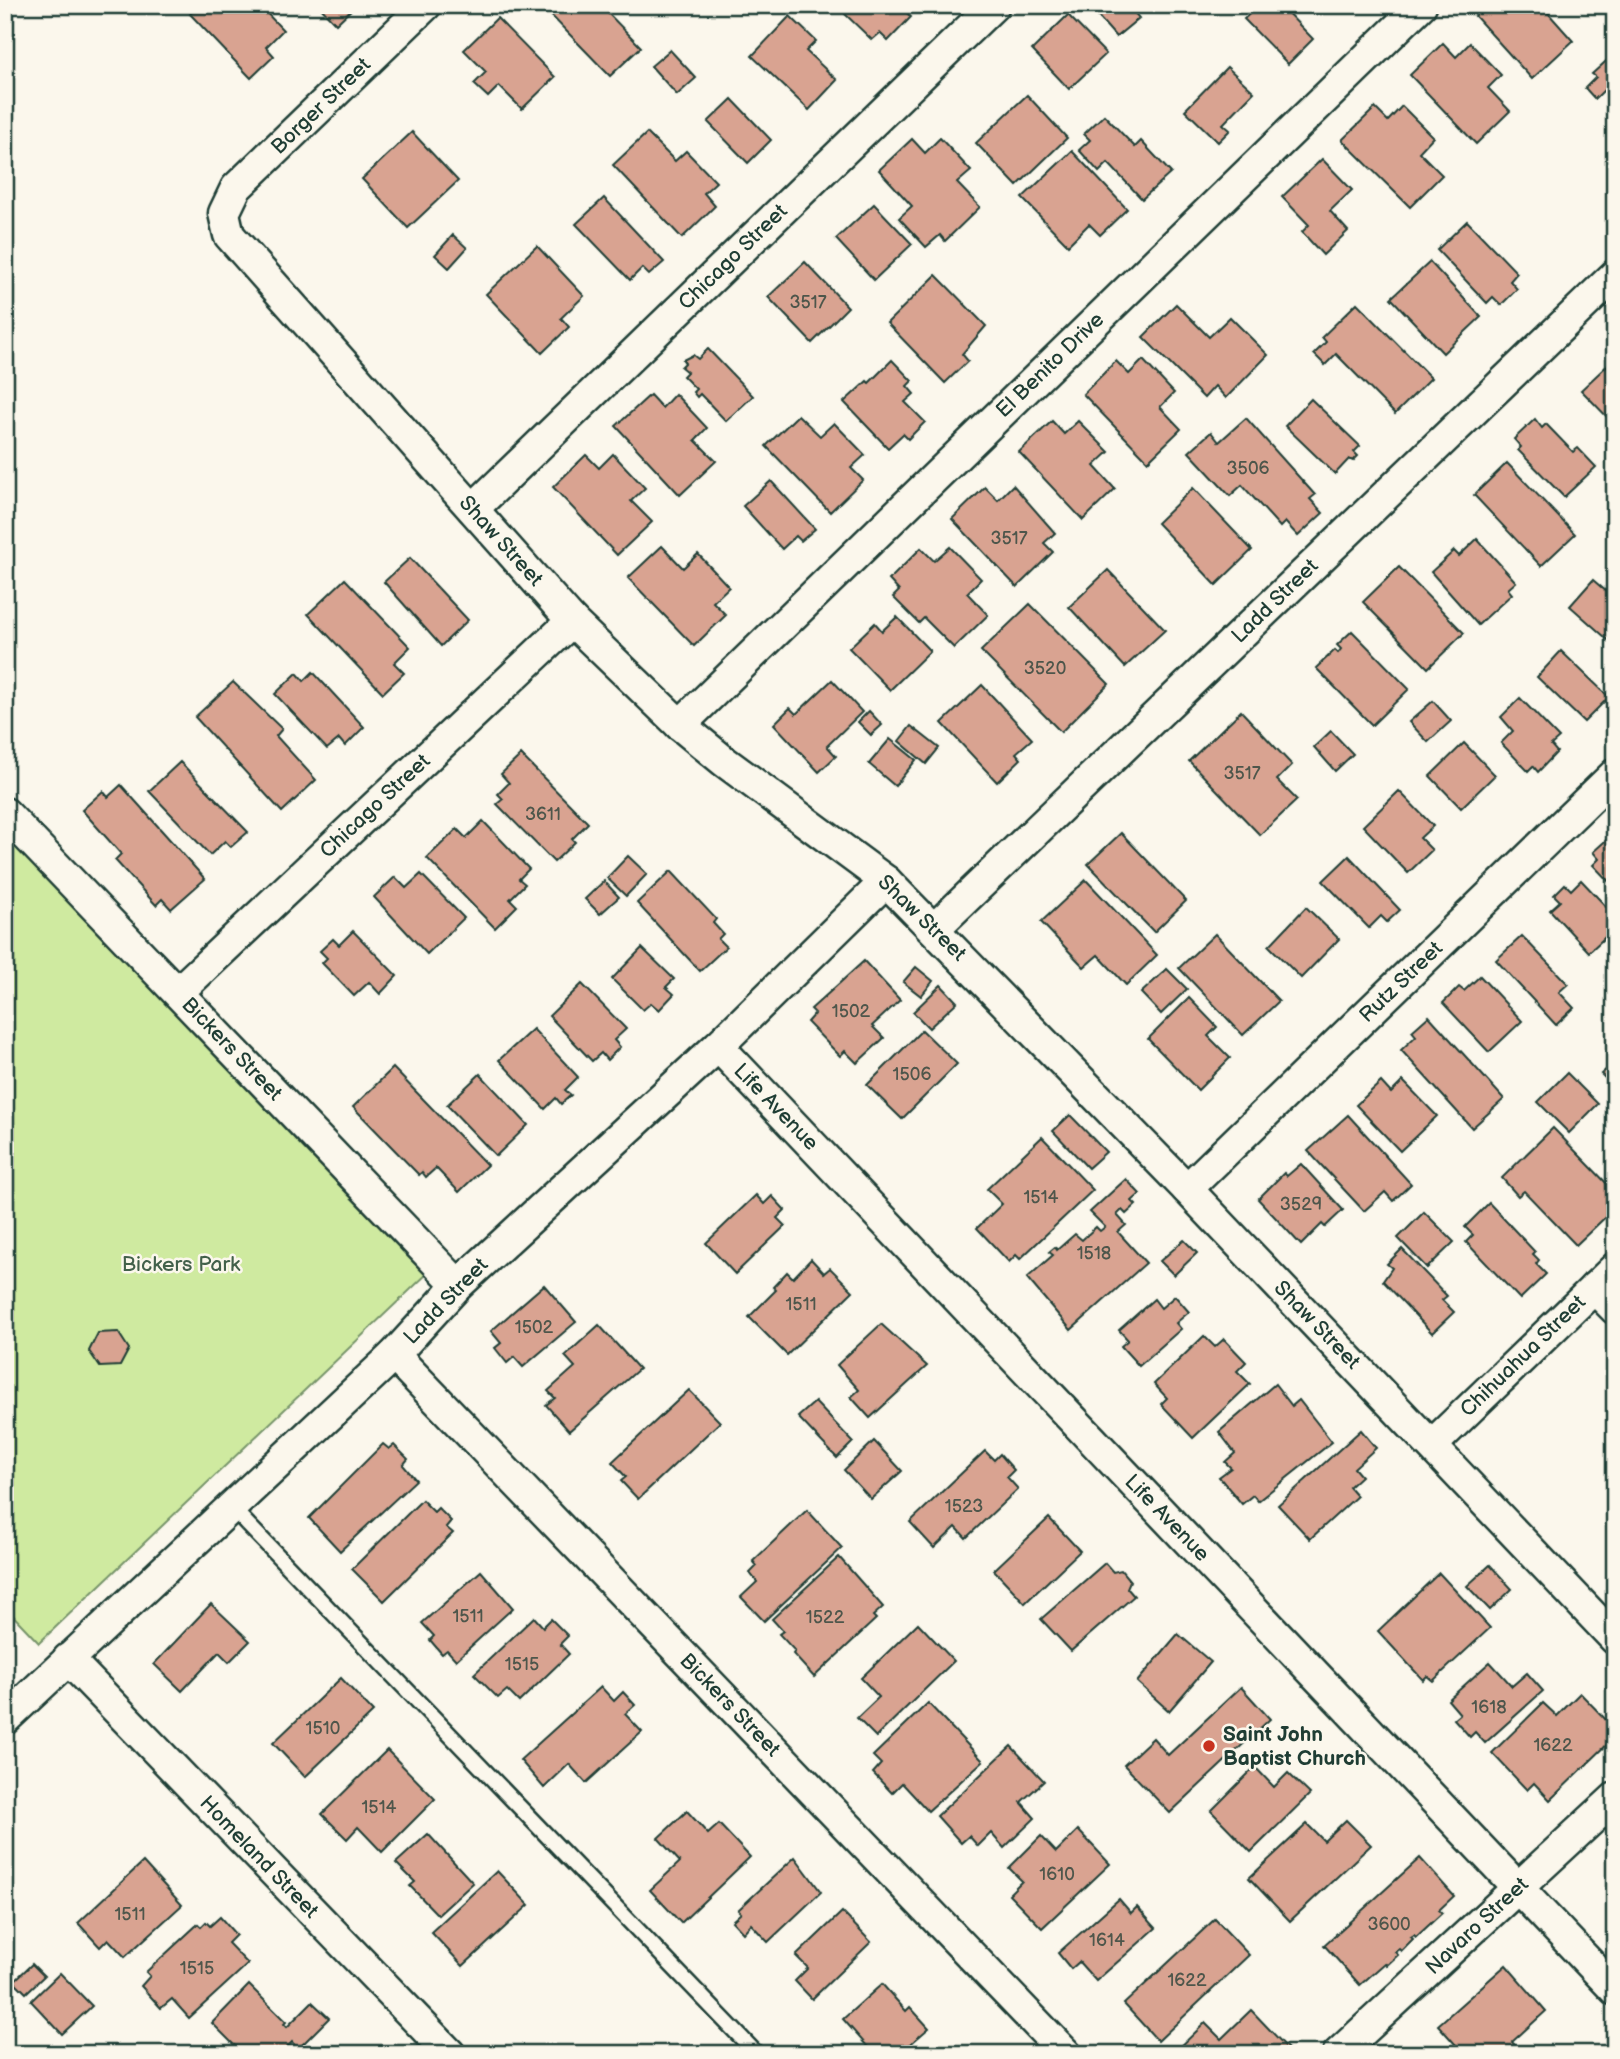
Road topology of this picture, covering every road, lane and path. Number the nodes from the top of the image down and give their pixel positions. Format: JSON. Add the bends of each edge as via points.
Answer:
{"nodes":[{"id":1,"x":426,"y":5,"type":"edge"},
{"id":2,"x":994,"y":5,"type":"edge"},
{"id":3,"x":1421,"y":5,"type":"edge"},
{"id":4,"x":224,"y":212,"type":"joint"},
{"id":5,"x":1615,"y":275,"type":"edge"},
{"id":6,"x":473,"y":509,"type":"junction"},
{"id":7,"x":572,"y":621,"type":"junction"},
{"id":8,"x":680,"y":725,"type":"junction"},
{"id":9,"x":1615,"y":774,"type":"edge"},
{"id":10,"x":5,"y":813,"type":"edge"},
{"id":11,"x":886,"y":881,"type":"junction"},
{"id":12,"x":934,"y":928,"type":"junction"},
{"id":13,"x":178,"y":992,"type":"junction"},
{"id":14,"x":718,"y":1046,"type":"junction"},
{"id":15,"x":1187,"y":1189,"type":"junction"},
{"id":16,"x":1604,"y":1278,"type":"edge"},
{"id":17,"x":458,"y":1285,"type":"junction"},
{"id":18,"x":1615,"y":1309,"type":"edge"},
{"id":19,"x":394,"y":1355,"type":"junction"},
{"id":20,"x":1432,"y":1445,"type":"junction"},
{"id":21,"x":231,"y":1507,"type":"junction"},
{"id":22,"x":1615,"y":1639,"type":"edge"},
{"id":23,"x":68,"y":1659,"type":"junction"},
{"id":24,"x":5,"y":1719,"type":"edge"},
{"id":25,"x":1615,"y":1798,"type":"edge"},
{"id":26,"x":1518,"y":1888,"type":"junction"},
{"id":27,"x":1615,"y":1990,"type":"edge"},
{"id":28,"x":450,"y":2054,"type":"edge"},
{"id":29,"x":757,"y":2054,"type":"edge"},
{"id":30,"x":1066,"y":2054,"type":"edge"},
{"id":31,"x":1338,"y":2054,"type":"edge"}],
"edges":[{"from":1,"to":4,"type":"street","name":"Borger Street","via":[[236,188]]},
{"from":2,"to":6,"type":"street","name":"Chicago Street"},
{"from":3,"to":8,"type":"street","name":"El Benito Drive"},
{"from":4,"to":6,"type":"street","name":"Shaw Street","via":[[229,235]]},
{"from":5,"to":12,"type":"street","name":"Ladd Street"},
{"from":6,"to":7,"type":"street","name":"Shaw Street"},
{"from":7,"to":8,"type":"street","name":"Shaw Street"},
{"from":7,"to":13,"type":"street","name":"Chicago Street"},
{"from":8,"to":11,"type":"street","name":"Shaw Street"},
{"from":9,"to":15,"type":"street","name":"Rutz Street"},
{"from":10,"to":13,"type":"street","name":"Bickers Street"},
{"from":11,"to":12,"type":"street","name":"Shaw Street"},
{"from":11,"to":14,"type":"street","name":"Ladd Street"},
{"from":12,"to":15,"type":"street","name":"Shaw Street"},
{"from":13,"to":17,"type":"street","name":"Bickers Street"},
{"from":14,"to":17,"type":"street","name":"Ladd Street"},
{"from":14,"to":26,"type":"street","name":"Life Avenue"},
{"from":15,"to":20,"type":"street","name":"Shaw Street"},
{"from":16,"to":18,"type":"street"},
{"from":16,"to":20,"type":"street","name":"Chihuahua Street"},
{"from":17,"to":19,"type":"street","name":"Ladd Street"},
{"from":19,"to":21,"type":"street","name":"Ladd Street"},
{"from":19,"to":30,"type":"street","name":"Bickers Street"},
{"from":20,"to":22,"type":"street","name":"Shaw Street"},
{"from":21,"to":23,"type":"street","name":"Ladd Street"},
{"from":21,"to":29,"type":"lane"},
{"from":23,"to":24,"type":"street","name":"Ladd Street"},
{"from":23,"to":28,"type":"street","name":"Homeland Street"},
{"from":25,"to":26,"type":"street","name":"Navaro Street"},
{"from":26,"to":27,"type":"street","name":"Life Avenue"},
{"from":26,"to":31,"type":"street","name":"Navaro Street"}]}
